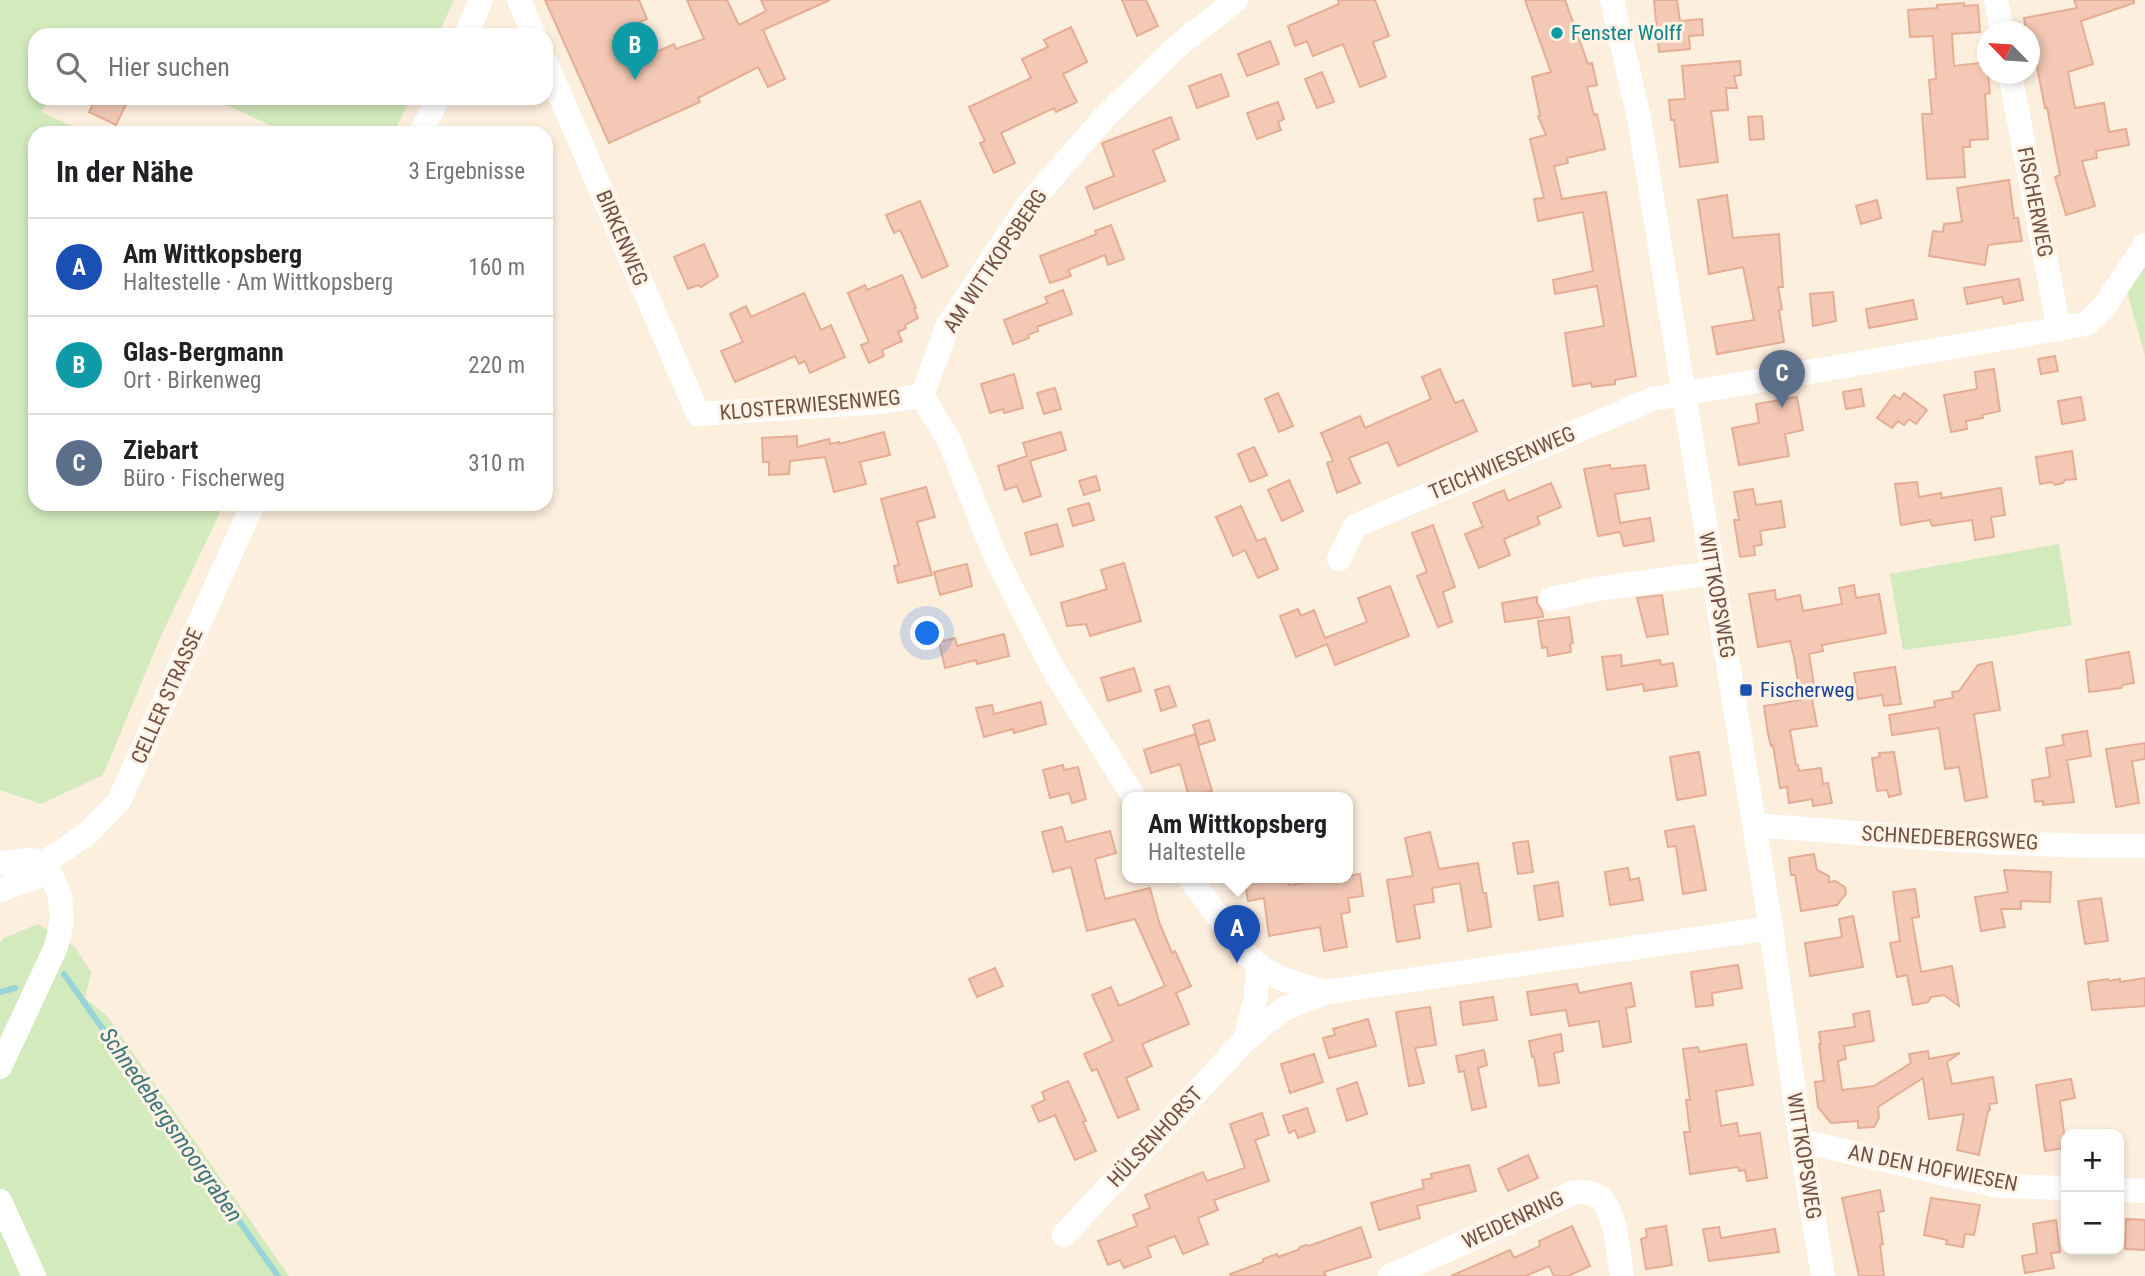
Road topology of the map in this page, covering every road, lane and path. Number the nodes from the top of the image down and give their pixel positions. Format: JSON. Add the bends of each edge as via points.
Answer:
{"nodes":[{"id":1,"x":481,"y":0,"type":"edge"},
{"id":2,"x":519,"y":0,"type":"edge"},
{"id":3,"x":1236,"y":0,"type":"edge"},
{"id":4,"x":1612,"y":0,"type":"edge"},
{"id":5,"x":1996,"y":0,"type":"edge"},
{"id":6,"x":2000,"y":21,"type":"edge"},
{"id":7,"x":469,"y":28,"type":"edge"},
{"id":8,"x":531,"y":28,"type":"edge"},
{"id":9,"x":553,"y":79,"type":"edge"},
{"id":10,"x":2012,"y":84,"type":"edge"},
{"id":11,"x":435,"y":105,"type":"edge"},
{"id":12,"x":424,"y":126,"type":"edge"},
{"id":13,"x":2145,"y":245,"type":"edge"},
{"id":14,"x":2059,"y":329,"type":"junction"},
{"id":15,"x":1684,"y":394,"type":"junction"},
{"id":16,"x":922,"y":396,"type":"junction"},
{"id":17,"x":698,"y":414,"type":"joint"},
{"id":18,"x":250,"y":511,"type":"edge"},
{"id":19,"x":1339,"y":559,"type":"dead end"},
{"id":20,"x":1713,"y":573,"type":"junction"},
{"id":21,"x":1551,"y":599,"type":"dead end"},
{"id":22,"x":1131,"y":792,"type":"edge"},
{"id":23,"x":1755,"y":825,"type":"junction"},
{"id":24,"x":2145,"y":846,"type":"edge"},
{"id":25,"x":45,"y":862,"type":"junction"},
{"id":26,"x":0,"y":863,"type":"edge"},
{"id":27,"x":1194,"y":883,"type":"edge"},
{"id":28,"x":0,"y":890,"type":"edge"},
{"id":29,"x":1771,"y":928,"type":"junction"},
{"id":30,"x":1258,"y":966,"type":"junction"},
{"id":31,"x":1327,"y":992,"type":"junction"},
{"id":32,"x":1245,"y":1040,"type":"junction"},
{"id":33,"x":0,"y":1067,"type":"edge"},
{"id":34,"x":1801,"y":1141,"type":"junction"},
{"id":35,"x":2061,"y":1188,"type":"edge"},
{"id":36,"x":2124,"y":1190,"type":"edge"},
{"id":37,"x":2145,"y":1191,"type":"edge"},
{"id":38,"x":0,"y":1201,"type":"edge"},
{"id":39,"x":1064,"y":1235,"type":"dead end"},
{"id":40,"x":34,"y":1276,"type":"edge"},
{"id":41,"x":1390,"y":1276,"type":"edge"},
{"id":42,"x":1622,"y":1276,"type":"edge"},
{"id":43,"x":1823,"y":1276,"type":"edge"}],
"edges":[{"from":1,"to":7,"type":"street"},
{"from":2,"to":8,"type":"street"},
{"from":3,"to":16,"type":"street","name":"AM WITTKOPSBERG","via":[[1175,48],[1103,119],[1028,205],[947,327]]},
{"from":4,"to":15,"type":"street","name":"WITTKOPSWEG","via":[[1640,118]]},
{"from":5,"to":6,"type":"street"},
{"from":9,"to":17,"type":"street","name":"BIRKENWEG"},
{"from":10,"to":14,"type":"street","name":"FISCHERWEG"},
{"from":11,"to":12,"type":"street"},
{"from":13,"to":14,"type":"street","via":[[2105,305],[2086,324]]},
{"from":14,"to":15,"type":"street"},
{"from":15,"to":19,"type":"street","name":"TEICHWIESENWEG","via":[[1653,399],[1354,526]]},
{"from":15,"to":20,"type":"street","name":"WITTKOPSWEG"},
{"from":16,"to":17,"type":"street","name":"KLOSTERWIESENWEG"},
{"from":16,"to":22,"type":"street","via":[[949,440],[996,558],[1053,669]]},
{"from":18,"to":25,"type":"street","name":"CELLER STRASSE","via":[[119,801],[87,834]]},
{"from":20,"to":21,"type":"street"},
{"from":20,"to":23,"type":"street","name":"WITTKOPSWEG"},
{"from":23,"to":24,"type":"street","name":"SCHNEDEBERGSWEG","via":[[1948,839]]},
{"from":23,"to":29,"type":"street","name":"WITTKOPSWEG"},
{"from":25,"to":26,"type":"street"},
{"from":25,"to":28,"type":"street","name":"CELLER STRASSE","via":[[34,878]]},
{"from":25,"to":33,"type":"street","via":[[60,895],[62,921],[55,947]]},
{"from":27,"to":30,"type":"street"},
{"from":29,"to":31,"type":"street"},
{"from":29,"to":34,"type":"street","name":"WITTKOPSWEG"},
{"from":30,"to":31,"type":"street","via":[[1286,982]]},
{"from":30,"to":32,"type":"street","name":"HÜLSENHORST"},
{"from":31,"to":32,"type":"street","name":"HÜLSENHORST","via":[[1284,1009]]},
{"from":32,"to":39,"type":"street","name":"HÜLSENHORST"},
{"from":34,"to":35,"type":"street","name":"AN DEN HOFWIESEN","via":[[1999,1186]]},
{"from":34,"to":43,"type":"street","name":"WITTKOPSWEG"},
{"from":36,"to":37,"type":"street"},
{"from":38,"to":40,"type":"street"},
{"from":41,"to":42,"type":"street","name":"WEIDENRING","via":[[1575,1192],[1600,1197],[1607,1206]]}]}
